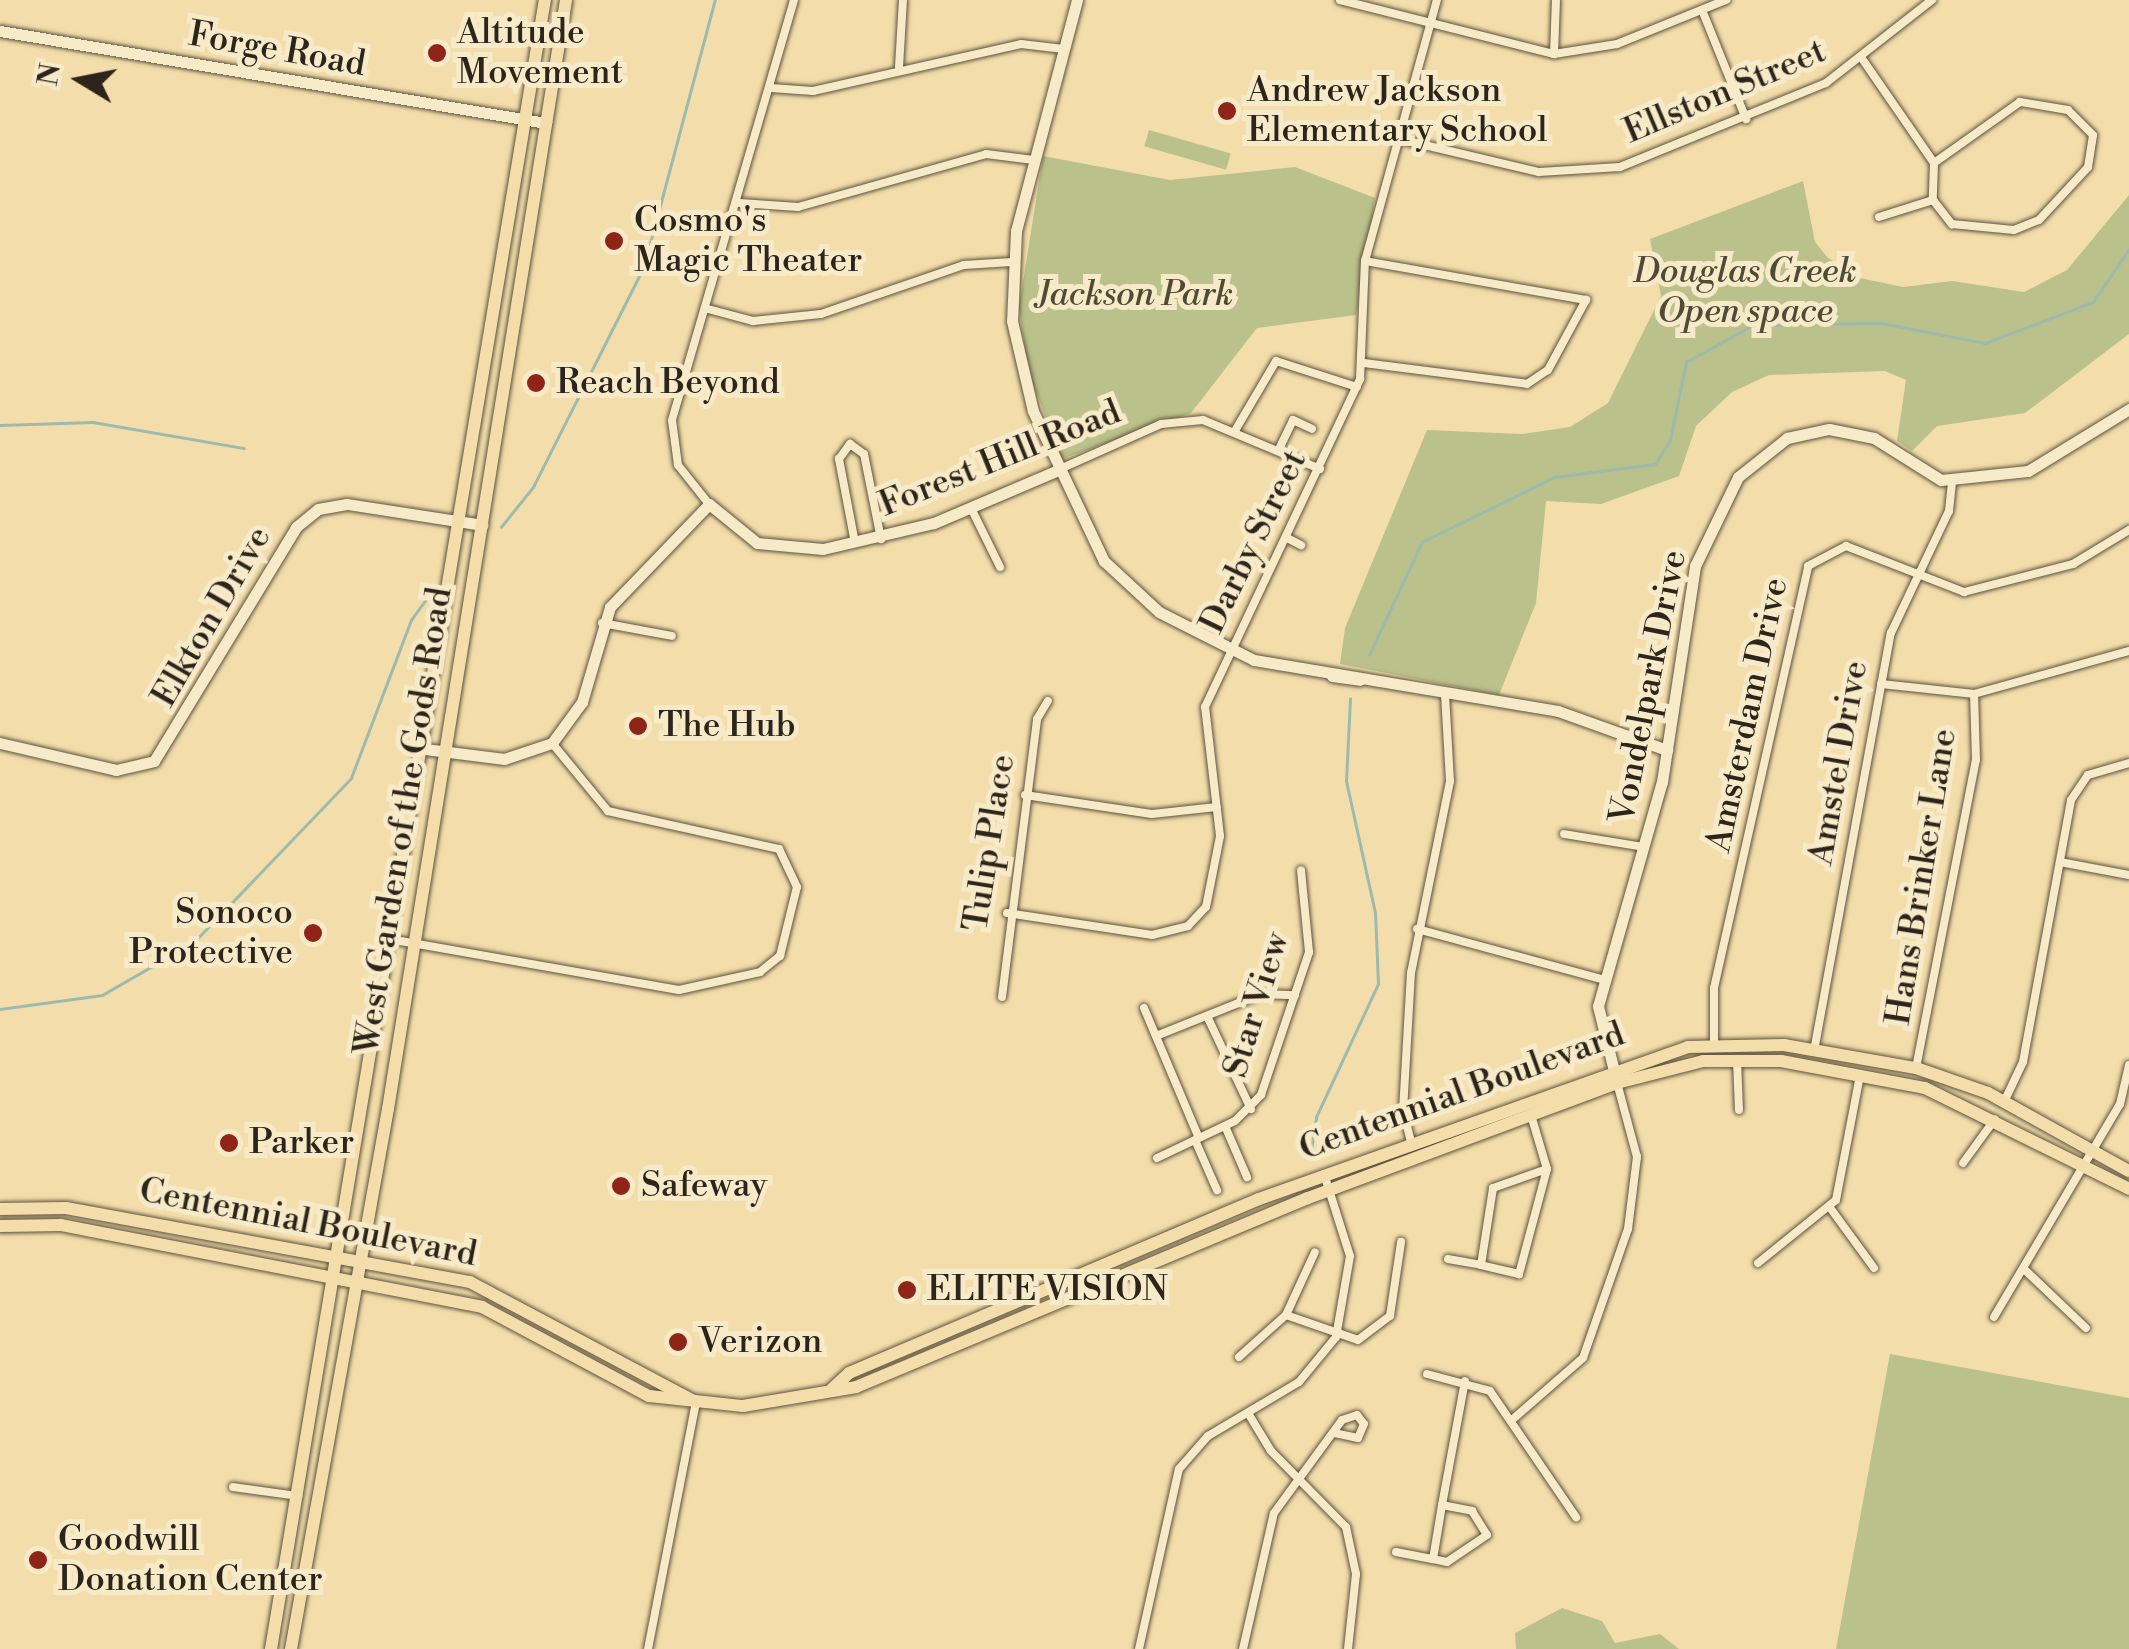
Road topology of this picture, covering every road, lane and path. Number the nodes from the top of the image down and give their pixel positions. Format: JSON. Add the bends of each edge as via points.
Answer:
{"nodes":[{"id":1,"x":544,"y":0,"type":"edge"},
{"id":2,"x":566,"y":0,"type":"edge"},
{"id":3,"x":794,"y":0,"type":"edge"},
{"id":4,"x":903,"y":0,"type":"edge"},
{"id":5,"x":1077,"y":0,"type":"edge"},
{"id":6,"x":1340,"y":0,"type":"edge"},
{"id":7,"x":1437,"y":0,"type":"edge"},
{"id":8,"x":1556,"y":0,"type":"edge"},
{"id":9,"x":1726,"y":0,"type":"edge"},
{"id":10,"x":1932,"y":0,"type":"edge"},
{"id":11,"x":1702,"y":10,"type":"junction"},
{"id":12,"x":1430,"y":24,"type":"junction"},
{"id":13,"x":0,"y":31,"type":"edge"},
{"id":14,"x":1064,"y":49,"type":"junction"},
{"id":15,"x":1554,"y":54,"type":"junction"},
{"id":16,"x":1862,"y":60,"type":"junction"},
{"id":17,"x":899,"y":67,"type":"junction"},
{"id":18,"x":771,"y":88,"type":"junction"},
{"id":19,"x":1746,"y":119,"type":"junction"},
{"id":20,"x":525,"y":120,"type":"junction"},
{"id":21,"x":546,"y":123,"type":"junction"},
{"id":22,"x":1399,"y":139,"type":"junction"},
{"id":23,"x":1034,"y":160,"type":"junction"},
{"id":24,"x":1934,"y":162,"type":"junction"},
{"id":25,"x":1933,"y":200,"type":"junction"},
{"id":26,"x":740,"y":203,"type":"junction"},
{"id":27,"x":1879,"y":216,"type":"dead end"},
{"id":28,"x":1366,"y":261,"type":"junction"},
{"id":29,"x":1012,"y":262,"type":"junction"},
{"id":30,"x":708,"y":309,"type":"junction"},
{"id":31,"x":1364,"y":363,"type":"junction"},
{"id":32,"x":1358,"y":388,"type":"junction"},
{"id":33,"x":2129,"y":409,"type":"edge"},
{"id":34,"x":1236,"y":428,"type":"junction"},
{"id":35,"x":1312,"y":429,"type":"dead end"},
{"id":36,"x":1279,"y":449,"type":"junction"},
{"id":37,"x":1320,"y":469,"type":"junction"},
{"id":38,"x":1058,"y":470,"type":"junction"},
{"id":39,"x":1952,"y":481,"type":"junction"},
{"id":40,"x":709,"y":504,"type":"junction"},
{"id":41,"x":972,"y":508,"type":"junction"},
{"id":42,"x":460,"y":522,"type":"junction"},
{"id":43,"x":482,"y":525,"type":"junction"},
{"id":44,"x":2129,"y":530,"type":"edge"},
{"id":45,"x":881,"y":538,"type":"junction"},
{"id":46,"x":1287,"y":538,"type":"junction"},
{"id":47,"x":855,"y":543,"type":"junction"},
{"id":48,"x":1301,"y":546,"type":"dead end"},
{"id":49,"x":1000,"y":568,"type":"dead end"},
{"id":50,"x":1914,"y":577,"type":"junction"},
{"id":51,"x":602,"y":623,"type":"junction"},
{"id":52,"x":672,"y":636,"type":"dead end"},
{"id":53,"x":1232,"y":650,"type":"junction"},
{"id":54,"x":2129,"y":651,"type":"edge"},
{"id":55,"x":1882,"y":684,"type":"junction"},
{"id":56,"x":1974,"y":694,"type":"junction"},
{"id":57,"x":1445,"y":695,"type":"junction"},
{"id":58,"x":1048,"y":701,"type":"dead end"},
{"id":59,"x":552,"y":742,"type":"junction"},
{"id":60,"x":0,"y":743,"type":"edge"},
{"id":61,"x":425,"y":749,"type":"junction"},
{"id":62,"x":1667,"y":750,"type":"junction"},
{"id":63,"x":446,"y":752,"type":"junction"},
{"id":64,"x":2129,"y":763,"type":"edge"},
{"id":65,"x":1025,"y":794,"type":"junction"},
{"id":66,"x":1217,"y":807,"type":"junction"},
{"id":67,"x":1564,"y":834,"type":"dead end"},
{"id":68,"x":1644,"y":848,"type":"junction"},
{"id":69,"x":2060,"y":862,"type":"junction"},
{"id":70,"x":1301,"y":870,"type":"dead end"},
{"id":71,"x":2129,"y":875,"type":"edge"},
{"id":72,"x":1008,"y":914,"type":"junction"},
{"id":73,"x":1418,"y":928,"type":"junction"},
{"id":74,"x":395,"y":940,"type":"junction"},
{"id":75,"x":416,"y":943,"type":"junction"},
{"id":76,"x":1605,"y":980,"type":"junction"},
{"id":77,"x":1295,"y":995,"type":"junction"},
{"id":78,"x":1002,"y":996,"type":"dead end"},
{"id":79,"x":1144,"y":1008,"type":"dead end"},
{"id":80,"x":1206,"y":1016,"type":"junction"},
{"id":81,"x":1156,"y":1036,"type":"junction"},
{"id":82,"x":1714,"y":1043,"type":"junction"},
{"id":83,"x":1815,"y":1049,"type":"junction"},
{"id":84,"x":1737,"y":1058,"type":"junction"},
{"id":85,"x":2129,"y":1065,"type":"edge"},
{"id":86,"x":1810,"y":1066,"type":"junction"},
{"id":87,"x":1610,"y":1068,"type":"junction"},
{"id":88,"x":1916,"y":1068,"type":"junction"},
{"id":89,"x":1860,"y":1075,"type":"junction"},
{"id":90,"x":1617,"y":1083,"type":"junction"},
{"id":91,"x":2004,"y":1102,"type":"junction"},
{"id":92,"x":1251,"y":1109,"type":"junction"},
{"id":93,"x":1739,"y":1110,"type":"dead end"},
{"id":94,"x":1531,"y":1115,"type":"junction"},
{"id":95,"x":1996,"y":1117,"type":"junction"},
{"id":96,"x":1225,"y":1126,"type":"junction"},
{"id":97,"x":1197,"y":1139,"type":"junction"},
{"id":98,"x":1411,"y":1142,"type":"junction"},
{"id":99,"x":2091,"y":1155,"type":"junction"},
{"id":100,"x":1157,"y":1158,"type":"dead end"},
{"id":101,"x":1963,"y":1164,"type":"dead end"},
{"id":102,"x":1547,"y":1168,"type":"junction"},
{"id":103,"x":2084,"y":1170,"type":"junction"},
{"id":104,"x":2129,"y":1171,"type":"edge"},
{"id":105,"x":1321,"y":1175,"type":"junction"},
{"id":106,"x":1247,"y":1176,"type":"dead end"},
{"id":107,"x":2129,"y":1188,"type":"edge"},
{"id":108,"x":1217,"y":1190,"type":"dead end"},
{"id":109,"x":1330,"y":1190,"type":"junction"},
{"id":110,"x":1830,"y":1209,"type":"junction"},
{"id":111,"x":0,"y":1210,"type":"edge"},
{"id":112,"x":0,"y":1226,"type":"edge"},
{"id":113,"x":1401,"y":1242,"type":"dead end"},
{"id":114,"x":1315,"y":1252,"type":"dead end"},
{"id":115,"x":341,"y":1258,"type":"junction"},
{"id":116,"x":1448,"y":1260,"type":"dead end"},
{"id":117,"x":362,"y":1262,"type":"junction"},
{"id":118,"x":1758,"y":1263,"type":"dead end"},
{"id":119,"x":1481,"y":1266,"type":"junction"},
{"id":120,"x":1874,"y":1268,"type":"dead end"},
{"id":121,"x":2025,"y":1270,"type":"junction"},
{"id":122,"x":337,"y":1279,"type":"junction"},
{"id":123,"x":358,"y":1282,"type":"junction"},
{"id":124,"x":1286,"y":1314,"type":"junction"},
{"id":125,"x":1994,"y":1317,"type":"dead end"},
{"id":126,"x":2086,"y":1328,"type":"dead end"},
{"id":127,"x":1336,"y":1337,"type":"junction"},
{"id":128,"x":1239,"y":1357,"type":"dead end"},
{"id":129,"x":1427,"y":1374,"type":"dead end"},
{"id":130,"x":1465,"y":1381,"type":"junction"},
{"id":131,"x":832,"y":1388,"type":"junction"},
{"id":132,"x":696,"y":1402,"type":"junction"},
{"id":133,"x":1248,"y":1413,"type":"junction"},
{"id":134,"x":1512,"y":1420,"type":"junction"},
{"id":135,"x":1334,"y":1433,"type":"dead end"},
{"id":136,"x":1300,"y":1476,"type":"junction"},
{"id":137,"x":233,"y":1487,"type":"dead end"},
{"id":138,"x":298,"y":1496,"type":"junction"},
{"id":139,"x":1442,"y":1505,"type":"junction"},
{"id":140,"x":1576,"y":1517,"type":"dead end"},
{"id":141,"x":1396,"y":1552,"type":"dead end"},
{"id":142,"x":1433,"y":1558,"type":"junction"},
{"id":143,"x":271,"y":1648,"type":"edge"},
{"id":144,"x":291,"y":1649,"type":"edge"},
{"id":145,"x":648,"y":1649,"type":"edge"},
{"id":146,"x":1139,"y":1649,"type":"edge"},
{"id":147,"x":1243,"y":1649,"type":"edge"},
{"id":148,"x":1348,"y":1649,"type":"edge"}],
"edges":[{"from":1,"to":20,"type":"main road","name":"West Garden of the Gods Road"},
{"from":2,"to":21,"type":"main road","name":"West Garden of the Gods Road"},
{"from":3,"to":18,"type":"street"},
{"from":4,"to":17,"type":"street"},
{"from":5,"to":14,"type":"street"},
{"from":6,"to":12,"type":"street"},
{"from":7,"to":12,"type":"street","name":"Darby Street"},
{"from":8,"to":15,"type":"street"},
{"from":9,"to":11,"type":"street"},
{"from":10,"to":16,"type":"street","name":"Ellston Street"},
{"from":11,"to":15,"type":"street","via":[[1597,50]]},
{"from":11,"to":19,"type":"street"},
{"from":12,"to":15,"type":"street"},
{"from":12,"to":22,"type":"street","name":"Darby Street"},
{"from":13,"to":20,"type":"street","name":"Forge Road"},
{"from":14,"to":17,"type":"street","via":[[1021,44]]},
{"from":14,"to":23,"type":"street"},
{"from":16,"to":19,"type":"street","name":"Ellston Street"},
{"from":16,"to":24,"type":"street"},
{"from":17,"to":18,"type":"street","via":[[801,93]]},
{"from":18,"to":26,"type":"street"},
{"from":19,"to":22,"type":"street","name":"Ellston Street","via":[[1638,162],[1570,172],[1514,169]]},
{"from":20,"to":21,"type":"street","name":"Forge Road"},
{"from":20,"to":42,"type":"main road","name":"West Garden of the Gods Road"},
{"from":21,"to":43,"type":"main road","name":"West Garden of the Gods Road"},
{"from":22,"to":28,"type":"street","name":"Darby Street"},
{"from":23,"to":26,"type":"street","via":[[993,153],[798,207]]},
{"from":23,"to":29,"type":"street"},
{"from":24,"to":25,"type":"street"},
{"from":24,"to":25,"type":"street","via":[[2020,102],[2068,110],[2094,135],[2088,167],[2027,226],[1961,227]]},
{"from":25,"to":27,"type":"street"},
{"from":26,"to":30,"type":"street"},
{"from":28,"to":31,"type":"street","name":"Darby Street"},
{"from":28,"to":31,"type":"street","via":[[1586,300],[1548,370],[1526,384]]},
{"from":29,"to":30,"type":"street","via":[[964,265],[821,314],[754,321]]},
{"from":29,"to":38,"type":"street","via":[[1022,376]]},
{"from":30,"to":40,"type":"street","via":[[672,436],[685,477]]},
{"from":31,"to":32,"type":"street","name":"Darby Street"},
{"from":32,"to":34,"type":"street","via":[[1276,361]]},
{"from":32,"to":37,"type":"street","name":"Darby Street"},
{"from":33,"to":39,"type":"street","via":[[2036,468]]},
{"from":34,"to":36,"type":"street","name":"Forest Hill Road"},
{"from":34,"to":38,"type":"street","name":"Forest Hill Road","via":[[1162,424]]},
{"from":35,"to":36,"type":"street","via":[[1294,420]]},
{"from":36,"to":37,"type":"street","name":"Forest Hill Road"},
{"from":37,"to":46,"type":"street","name":"Darby Street"},
{"from":38,"to":41,"type":"street","name":"Forest Hill Road"},
{"from":38,"to":53,"type":"street","via":[[1120,579],[1159,612]]},
{"from":39,"to":50,"type":"street","name":"Amstel Drive","via":[[1948,511]]},
{"from":39,"to":62,"type":"street","name":"Vondelpark Drive","via":[[1874,438],[1829,428],[1786,438],[1748,466],[1695,566]]},
{"from":40,"to":47,"type":"street","name":"Forest Hill Road","via":[[772,548]]},
{"from":40,"to":51,"type":"street"},
{"from":41,"to":45,"type":"street","name":"Forest Hill Road"},
{"from":41,"to":49,"type":"street"},
{"from":42,"to":43,"type":"street","name":"Elkton Drive"},
{"from":42,"to":60,"type":"street","name":"Elkton Drive","via":[[347,504],[302,519],[154,761],[116,770]]},
{"from":42,"to":61,"type":"main road","name":"West Garden of the Gods Road"},
{"from":43,"to":63,"type":"main road","name":"West Garden of the Gods Road"},
{"from":44,"to":50,"type":"street","name":"Amsterdam Drive","via":[[2073,564],[1964,592]]},
{"from":45,"to":47,"type":"street","name":"Forest Hill Road"},
{"from":45,"to":47,"type":"street","via":[[864,454],[850,444],[839,460]]},
{"from":46,"to":48,"type":"street"},
{"from":46,"to":53,"type":"street","name":"Darby Street"},
{"from":50,"to":55,"type":"street","name":"Amstel Drive"},
{"from":50,"to":82,"type":"street","name":"Amsterdam Drive","via":[[1836,547],[1808,566],[1796,590],[1714,988]]},
{"from":51,"to":52,"type":"street"},
{"from":51,"to":59,"type":"street","via":[[582,702]]},
{"from":53,"to":57,"type":"street"},
{"from":53,"to":66,"type":"street","name":"Darby Street","via":[[1204,716]]},
{"from":54,"to":56,"type":"street"},
{"from":55,"to":56,"type":"street"},
{"from":55,"to":83,"type":"street","name":"Amstel Drive"},
{"from":56,"to":88,"type":"street","name":"Hans Brinker Lane","via":[[1976,760]]},
{"from":57,"to":62,"type":"street","via":[[1558,711]]},
{"from":57,"to":73,"type":"street","via":[[1450,781]]},
{"from":58,"to":65,"type":"street","name":"Tulip Place"},
{"from":59,"to":63,"type":"street","via":[[505,759]]},
{"from":59,"to":75,"type":"street","via":[[608,811],[779,849],[797,887],[780,956],[760,972],[679,990]]},
{"from":61,"to":63,"type":"street"},
{"from":61,"to":74,"type":"main road","name":"West Garden of the Gods Road"},
{"from":62,"to":68,"type":"street","name":"Vondelpark Drive"},
{"from":63,"to":75,"type":"main road","name":"West Garden of the Gods Road"},
{"from":64,"to":69,"type":"street","via":[[2088,775],[2074,790]]},
{"from":65,"to":66,"type":"street","via":[[1152,814]]},
{"from":65,"to":72,"type":"street","name":"Tulip Place"},
{"from":66,"to":72,"type":"street","name":"Darby Street","via":[[1210,896],[1176,932],[1139,936]]},
{"from":67,"to":68,"type":"street"},
{"from":68,"to":76,"type":"street","name":"Vondelpark Drive"},
{"from":69,"to":71,"type":"street"},
{"from":69,"to":91,"type":"street","via":[[2023,1062]]},
{"from":70,"to":77,"type":"street","name":"Star View","via":[[1311,928]]},
{"from":72,"to":78,"type":"street","name":"Tulip Place"},
{"from":73,"to":76,"type":"street"},
{"from":73,"to":98,"type":"street","via":[[1403,1110]]},
{"from":74,"to":75,"type":"street"},
{"from":74,"to":115,"type":"main road","name":"West Garden of the Gods Road"},
{"from":75,"to":117,"type":"main road","name":"West Garden of the Gods Road"},
{"from":76,"to":87,"type":"street","name":"Vondelpark Drive","via":[[1597,1015]]},
{"from":77,"to":80,"type":"street","via":[[1272,991]]},
{"from":77,"to":92,"type":"street","name":"Star View"},
{"from":79,"to":81,"type":"street"},
{"from":80,"to":81,"type":"street"},
{"from":80,"to":92,"type":"street"},
{"from":81,"to":97,"type":"street"},
{"from":82,"to":83,"type":"main road","name":"Centennial Boulevard"},
{"from":82,"to":87,"type":"main road","name":"Centennial Boulevard"},
{"from":83,"to":86,"type":"street","name":"Amstel Drive"},
{"from":83,"to":88,"type":"main road","name":"Centennial Boulevard"},
{"from":84,"to":86,"type":"main road","name":"Centennial Boulevard"},
{"from":84,"to":90,"type":"main road","name":"Centennial Boulevard"},
{"from":84,"to":93,"type":"street"},
{"from":85,"to":99,"type":"street","via":[[2120,1104]]},
{"from":86,"to":89,"type":"main road","name":"Centennial Boulevard"},
{"from":87,"to":90,"type":"street","name":"Vondelpark Drive"},
{"from":87,"to":98,"type":"main road","name":"Centennial Boulevard"},
{"from":88,"to":91,"type":"main road","name":"Centennial Boulevard"},
{"from":89,"to":95,"type":"main road","name":"Centennial Boulevard","via":[[1926,1088]]},
{"from":89,"to":110,"type":"street"},
{"from":90,"to":94,"type":"main road","name":"Centennial Boulevard"},
{"from":90,"to":134,"type":"street","name":"Vondelpark Drive","via":[[1636,1144],[1631,1218],[1583,1358]]},
{"from":91,"to":99,"type":"main road","name":"Centennial Boulevard"},
{"from":92,"to":96,"type":"street","name":"Star View"},
{"from":94,"to":102,"type":"street"},
{"from":94,"to":109,"type":"main road","name":"Centennial Boulevard"},
{"from":95,"to":101,"type":"street"},
{"from":95,"to":103,"type":"main road","name":"Centennial Boulevard"},
{"from":96,"to":97,"type":"street","name":"Star View"},
{"from":96,"to":106,"type":"street"},
{"from":97,"to":100,"type":"street","name":"Star View"},
{"from":97,"to":108,"type":"street"},
{"from":98,"to":105,"type":"main road","name":"Centennial Boulevard"},
{"from":99,"to":103,"type":"street"},
{"from":99,"to":104,"type":"main road","name":"Centennial Boulevard"},
{"from":102,"to":119,"type":"street","via":[[1493,1188]]},
{"from":102,"to":119,"type":"street","via":[[1519,1274]]},
{"from":103,"to":107,"type":"main road","name":"Centennial Boulevard"},
{"from":103,"to":121,"type":"street"},
{"from":105,"to":109,"type":"street"},
{"from":105,"to":131,"type":"main road","name":"Centennial Boulevard","via":[[863,1367]]},
{"from":109,"to":127,"type":"street","via":[[1350,1273]]},
{"from":109,"to":131,"type":"main road","name":"Centennial Boulevard","via":[[856,1387]]},
{"from":110,"to":118,"type":"street"},
{"from":110,"to":120,"type":"street"},
{"from":111,"to":115,"type":"main road","name":"Centennial Boulevard","via":[[66,1208]]},
{"from":112,"to":122,"type":"main road","name":"Centennial Boulevard","via":[[61,1226]]},
{"from":113,"to":127,"type":"street","via":[[1390,1316],[1353,1342]]},
{"from":114,"to":124,"type":"street"},
{"from":115,"to":117,"type":"main road","name":"Centennial Boulevard"},
{"from":115,"to":122,"type":"main road","name":"West Garden of the Gods Road"},
{"from":116,"to":119,"type":"street"},
{"from":117,"to":123,"type":"main road","name":"West Garden of the Gods Road"},
{"from":117,"to":132,"type":"main road","name":"Centennial Boulevard","via":[[504,1294]]},
{"from":121,"to":125,"type":"street"},
{"from":121,"to":126,"type":"street"},
{"from":122,"to":123,"type":"main road","name":"Centennial Boulevard"},
{"from":122,"to":138,"type":"main road","name":"West Garden of the Gods Road"},
{"from":123,"to":132,"type":"main road","name":"Centennial Boulevard","via":[[505,1315],[634,1390]]},
{"from":123,"to":144,"type":"main road","name":"West Garden of the Gods Road"},
{"from":124,"to":127,"type":"street"},
{"from":124,"to":128,"type":"street"},
{"from":127,"to":133,"type":"street","via":[[1299,1382]]},
{"from":129,"to":130,"type":"street"},
{"from":130,"to":134,"type":"street","via":[[1490,1391]]},
{"from":130,"to":139,"type":"street"},
{"from":131,"to":132,"type":"main road","name":"Centennial Boulevard","via":[[763,1404]]},
{"from":132,"to":145,"type":"street"},
{"from":133,"to":136,"type":"street"},
{"from":133,"to":146,"type":"street","via":[[1200,1442],[1179,1469]]},
{"from":134,"to":140,"type":"street"},
{"from":135,"to":136,"type":"street"},
{"from":136,"to":147,"type":"street","via":[[1269,1524]]},
{"from":136,"to":148,"type":"street","via":[[1333,1506],[1354,1551]]},
{"from":137,"to":138,"type":"street"},
{"from":138,"to":143,"type":"main road","name":"West Garden of the Gods Road"},
{"from":139,"to":142,"type":"street"},
{"from":139,"to":142,"type":"street","via":[[1472,1512],[1487,1535],[1447,1562]]},
{"from":141,"to":142,"type":"street"}]}
